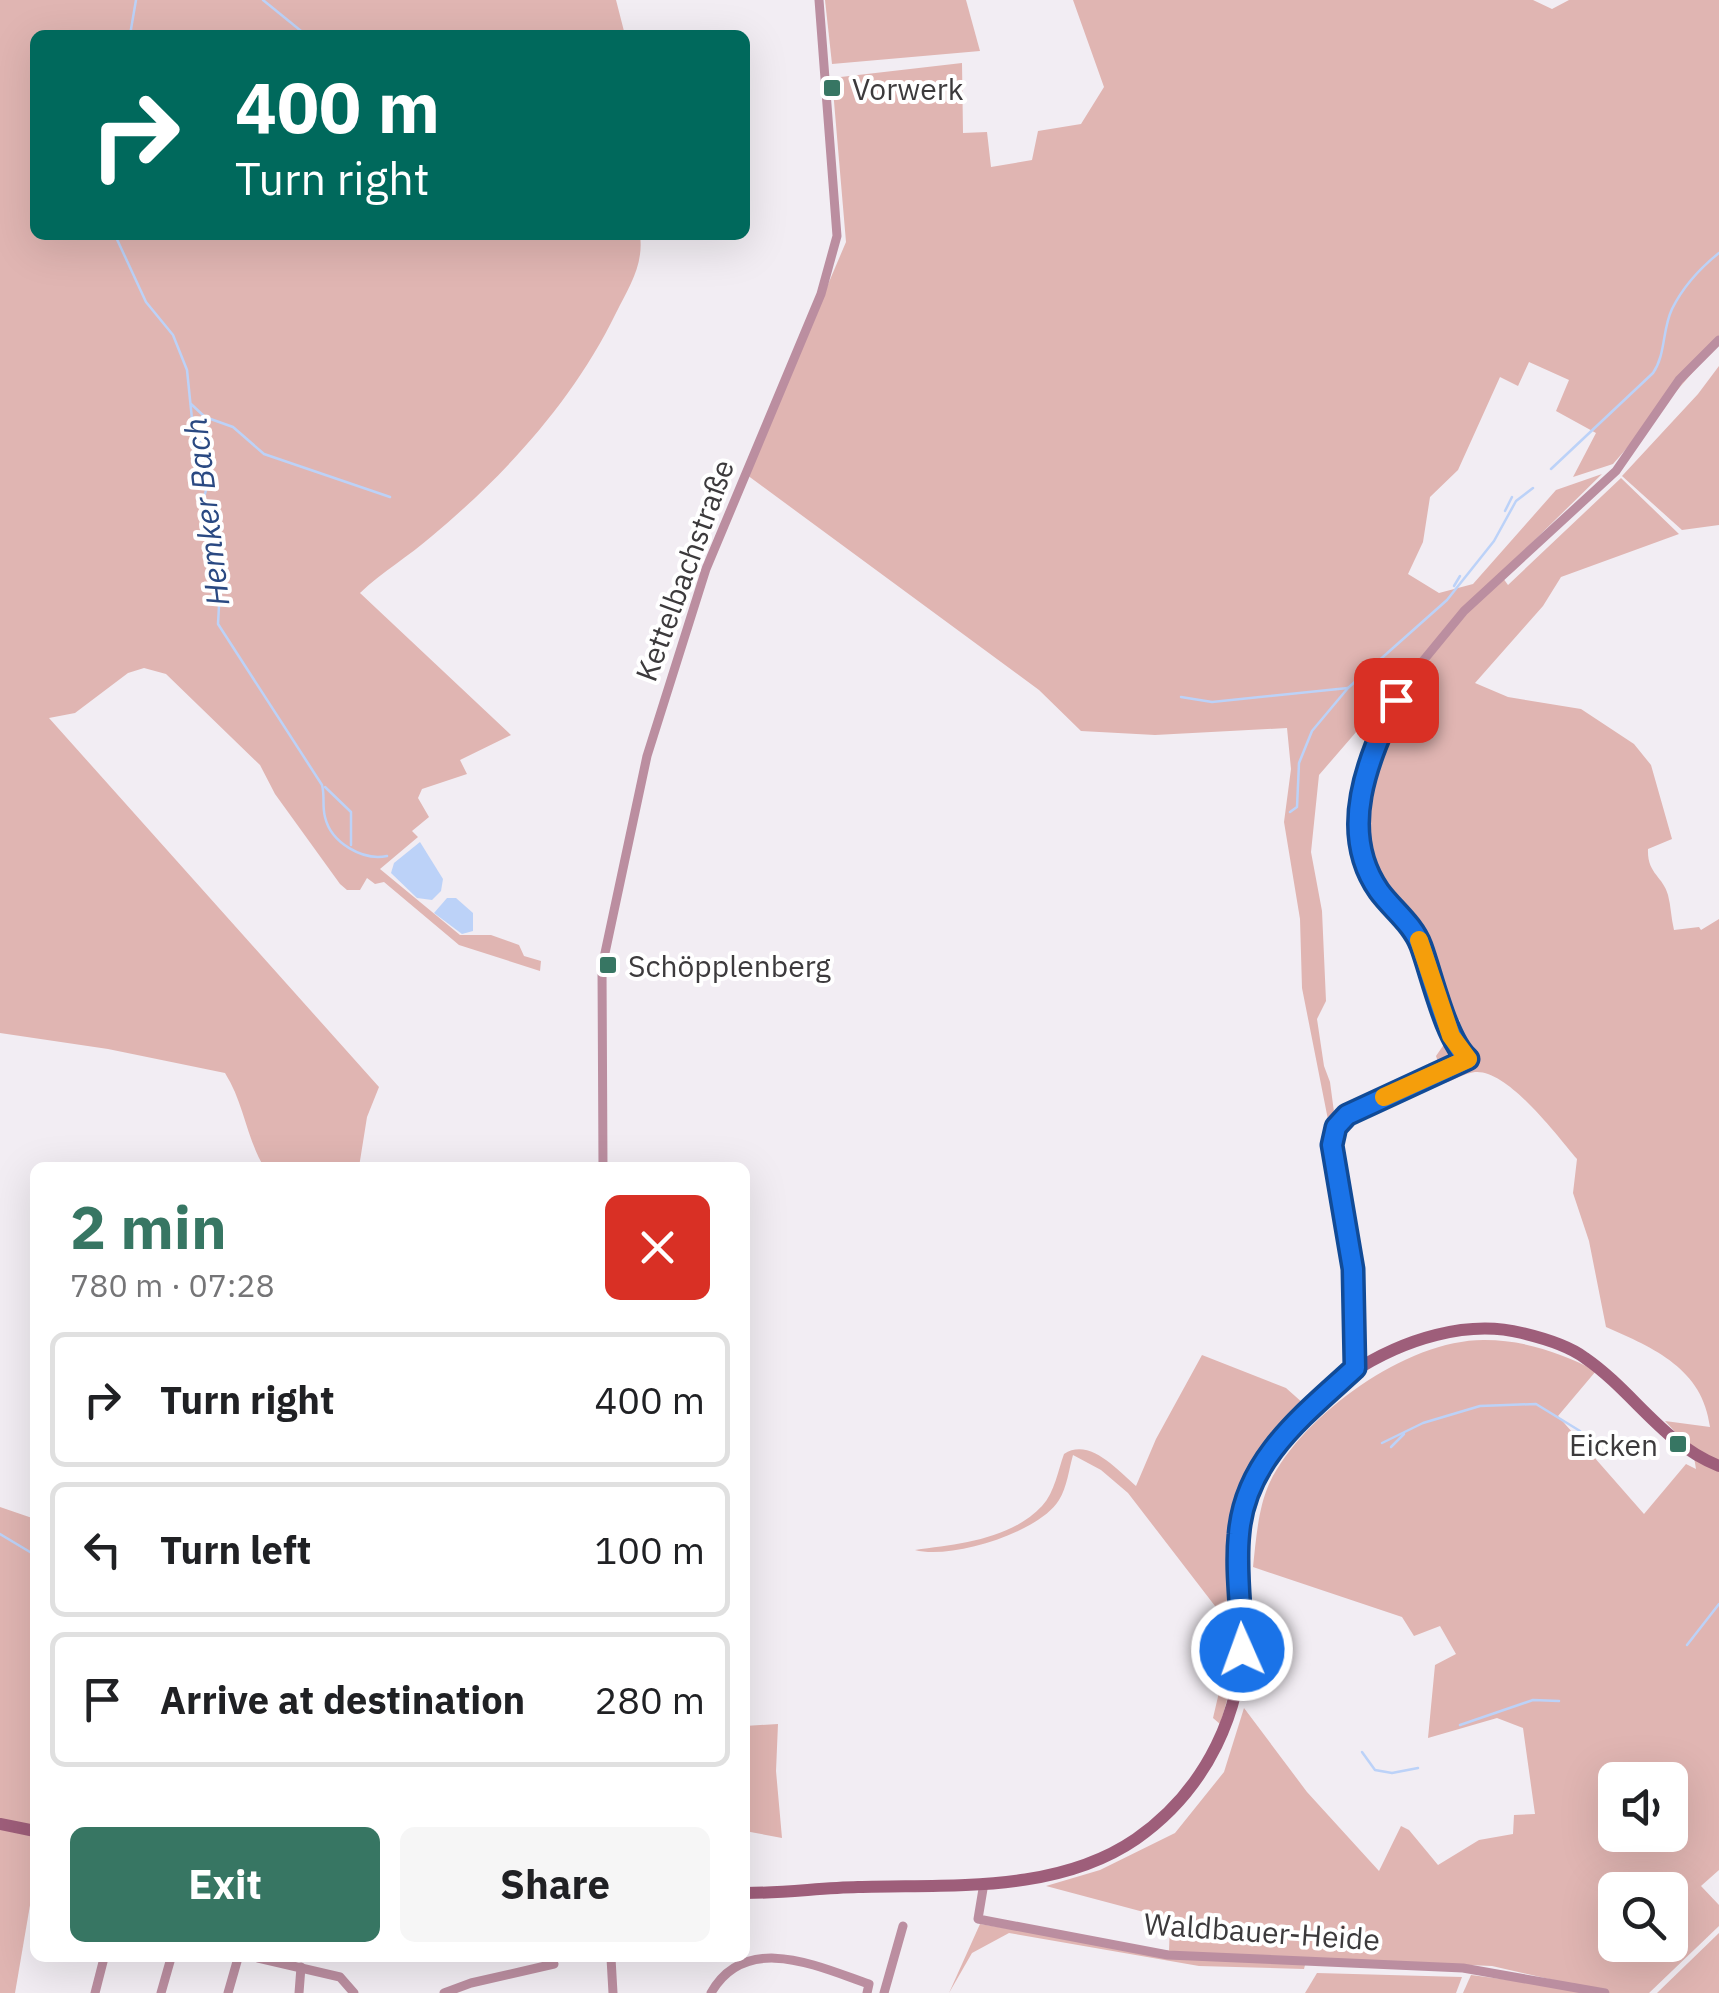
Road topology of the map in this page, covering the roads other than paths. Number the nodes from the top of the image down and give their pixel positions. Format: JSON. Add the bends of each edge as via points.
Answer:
{"nodes":[{"id":1,"x":820,"y":0,"type":"edge"},
{"id":2,"x":1719,"y":340,"type":"edge"},
{"id":3,"x":604,"y":1162,"type":"edge"},
{"id":4,"x":1355,"y":1368,"type":"junction"},
{"id":5,"x":1719,"y":1466,"type":"edge"},
{"id":6,"x":0,"y":1824,"type":"edge"},
{"id":7,"x":30,"y":1830,"type":"edge"},
{"id":8,"x":984,"y":1883,"type":"junction"},
{"id":9,"x":750,"y":1884,"type":"edge"},
{"id":10,"x":828,"y":1888,"type":"junction"},
{"id":11,"x":750,"y":1893,"type":"edge"},
{"id":12,"x":902,"y":1926,"type":"dead end"},
{"id":13,"x":103,"y":1962,"type":"edge"},
{"id":14,"x":171,"y":1962,"type":"edge"},
{"id":15,"x":237,"y":1962,"type":"edge"},
{"id":16,"x":275,"y":1962,"type":"edge"},
{"id":17,"x":611,"y":1962,"type":"edge"},
{"id":18,"x":750,"y":1962,"type":"edge"},
{"id":19,"x":750,"y":1962,"type":"edge"},
{"id":20,"x":554,"y":1964,"type":"dead end"},
{"id":21,"x":301,"y":1968,"type":"junction"},
{"id":22,"x":854,"y":1978,"type":"junction"},
{"id":23,"x":95,"y":1993,"type":"edge"},
{"id":24,"x":162,"y":1993,"type":"edge"},
{"id":25,"x":228,"y":1993,"type":"edge"},
{"id":26,"x":299,"y":1993,"type":"edge"},
{"id":27,"x":354,"y":1993,"type":"edge"},
{"id":28,"x":444,"y":1993,"type":"edge"},
{"id":29,"x":613,"y":1993,"type":"edge"},
{"id":30,"x":711,"y":1993,"type":"edge"},
{"id":31,"x":850,"y":1993,"type":"edge"},
{"id":32,"x":867,"y":1993,"type":"edge"},
{"id":33,"x":884,"y":1993,"type":"edge"},
{"id":34,"x":1605,"y":1993,"type":"edge"}],
"edges":[{"from":1,"to":3,"type":"street","name":"Kettelbachstraße","via":[[837,236],[821,294],[706,569],[647,756],[602,967]]},
{"from":2,"to":4,"type":"street","via":[[1678,380],[1616,470],[1464,611],[1418,667],[1378,738],[1356,821],[1363,856],[1377,888],[1418,937],[1451,1036],[1468,1059],[1347,1115],[1336,1127],[1332,1145],[1353,1269]]},
{"from":4,"to":5,"type":"main road","via":[[1454,1330],[1520,1332],[1585,1358],[1678,1444]]},
{"from":4,"to":8,"type":"main road","via":[[1281,1437],[1247,1496],[1239,1534],[1238,1686],[1223,1733],[1193,1785],[1115,1852],[1045,1877]]},
{"from":6,"to":7,"type":"main road"},
{"from":8,"to":10,"type":"main road"},
{"from":8,"to":34,"type":"street","name":"Waldbauer-Heide","via":[[978,1919],[1168,1956],[1462,1968]]},
{"from":9,"to":10,"type":"main road"},
{"from":10,"to":11,"type":"main road"},
{"from":12,"to":33,"type":"street"},
{"from":13,"to":23,"type":"street"},
{"from":14,"to":24,"type":"street"},
{"from":15,"to":25,"type":"street"},
{"from":16,"to":21,"type":"street"},
{"from":17,"to":29,"type":"street"},
{"from":18,"to":22,"type":"street","via":[[790,1958]]},
{"from":19,"to":30,"type":"street"},
{"from":20,"to":28,"type":"street"},
{"from":21,"to":26,"type":"street"},
{"from":21,"to":27,"type":"street","via":[[340,1977]]},
{"from":22,"to":31,"type":"street"},
{"from":22,"to":32,"type":"street","via":[[869,1984]]}]}
